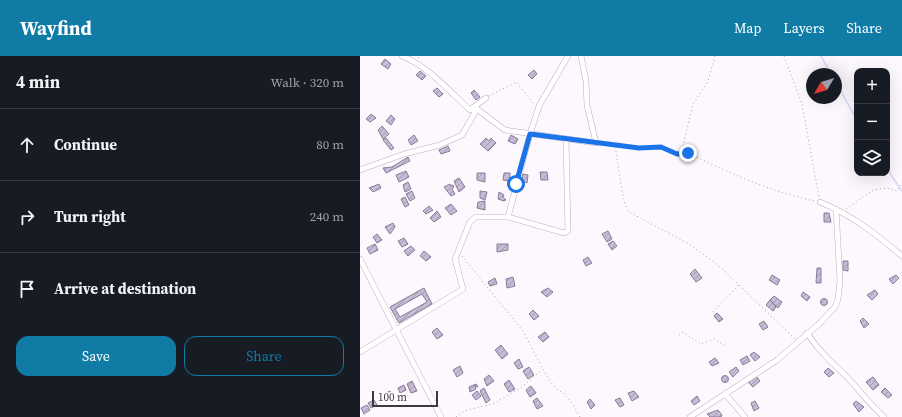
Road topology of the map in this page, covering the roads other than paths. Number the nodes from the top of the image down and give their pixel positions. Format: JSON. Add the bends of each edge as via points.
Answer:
{"nodes":[{"id":1,"x":402,"y":56,"type":"edge"},
{"id":2,"x":568,"y":56,"type":"edge"},
{"id":3,"x":581,"y":56,"type":"edge"},
{"id":4,"x":486,"y":98,"type":"road end"},
{"id":5,"x":477,"y":109,"type":"junction"},
{"id":6,"x":470,"y":110,"type":"junction"},
{"id":7,"x":530,"y":134,"type":"junction"},
{"id":8,"x":566,"y":140,"type":"junction"},
{"id":9,"x":360,"y":170,"type":"edge"},
{"id":10,"x":820,"y":202,"type":"road end"},
{"id":11,"x":836,"y":209,"type":"junction"},
{"id":12,"x":508,"y":217,"type":"junction"},
{"id":13,"x":902,"y":256,"type":"edge"},
{"id":14,"x":360,"y":259,"type":"edge"},
{"id":15,"x":396,"y":330,"type":"junction"},
{"id":16,"x":807,"y":334,"type":"junction"},
{"id":17,"x":360,"y":352,"type":"edge"},
{"id":18,"x":725,"y":394,"type":"junction"},
{"id":19,"x":441,"y":417,"type":"edge"},
{"id":20,"x":690,"y":417,"type":"edge"},
{"id":21,"x":745,"y":417,"type":"edge"},
{"id":22,"x":884,"y":417,"type":"edge"}],
"edges":[{"from":1,"to":6,"type":"street","via":[[430,72]]},
{"from":2,"to":7,"type":"street","via":[[539,106]]},
{"from":3,"to":8,"type":"street","via":[[586,81],[586,105],[596,143]]},
{"from":4,"to":6,"type":"street"},
{"from":5,"to":6,"type":"street"},
{"from":5,"to":7,"type":"street","via":[[505,130]]},
{"from":5,"to":9,"type":"street","via":[[462,135],[440,145],[404,154]]},
{"from":7,"to":8,"type":"street"},
{"from":7,"to":12,"type":"street"},
{"from":8,"to":12,"type":"street","via":[[568,231],[564,233]]},
{"from":10,"to":11,"type":"street"},
{"from":11,"to":13,"type":"street","via":[[870,229]]},
{"from":11,"to":16,"type":"street","via":[[840,280],[838,299],[829,314]]},
{"from":12,"to":15,"type":"street","via":[[473,218],[467,227],[455,263],[463,289]]},
{"from":14,"to":15,"type":"street"},
{"from":15,"to":17,"type":"street"},
{"from":15,"to":19,"type":"street"},
{"from":16,"to":18,"type":"street","via":[[777,360]]},
{"from":16,"to":22,"type":"street","via":[[829,362],[845,375],[871,406]]},
{"from":18,"to":20,"type":"street"},
{"from":18,"to":21,"type":"street"}]}
